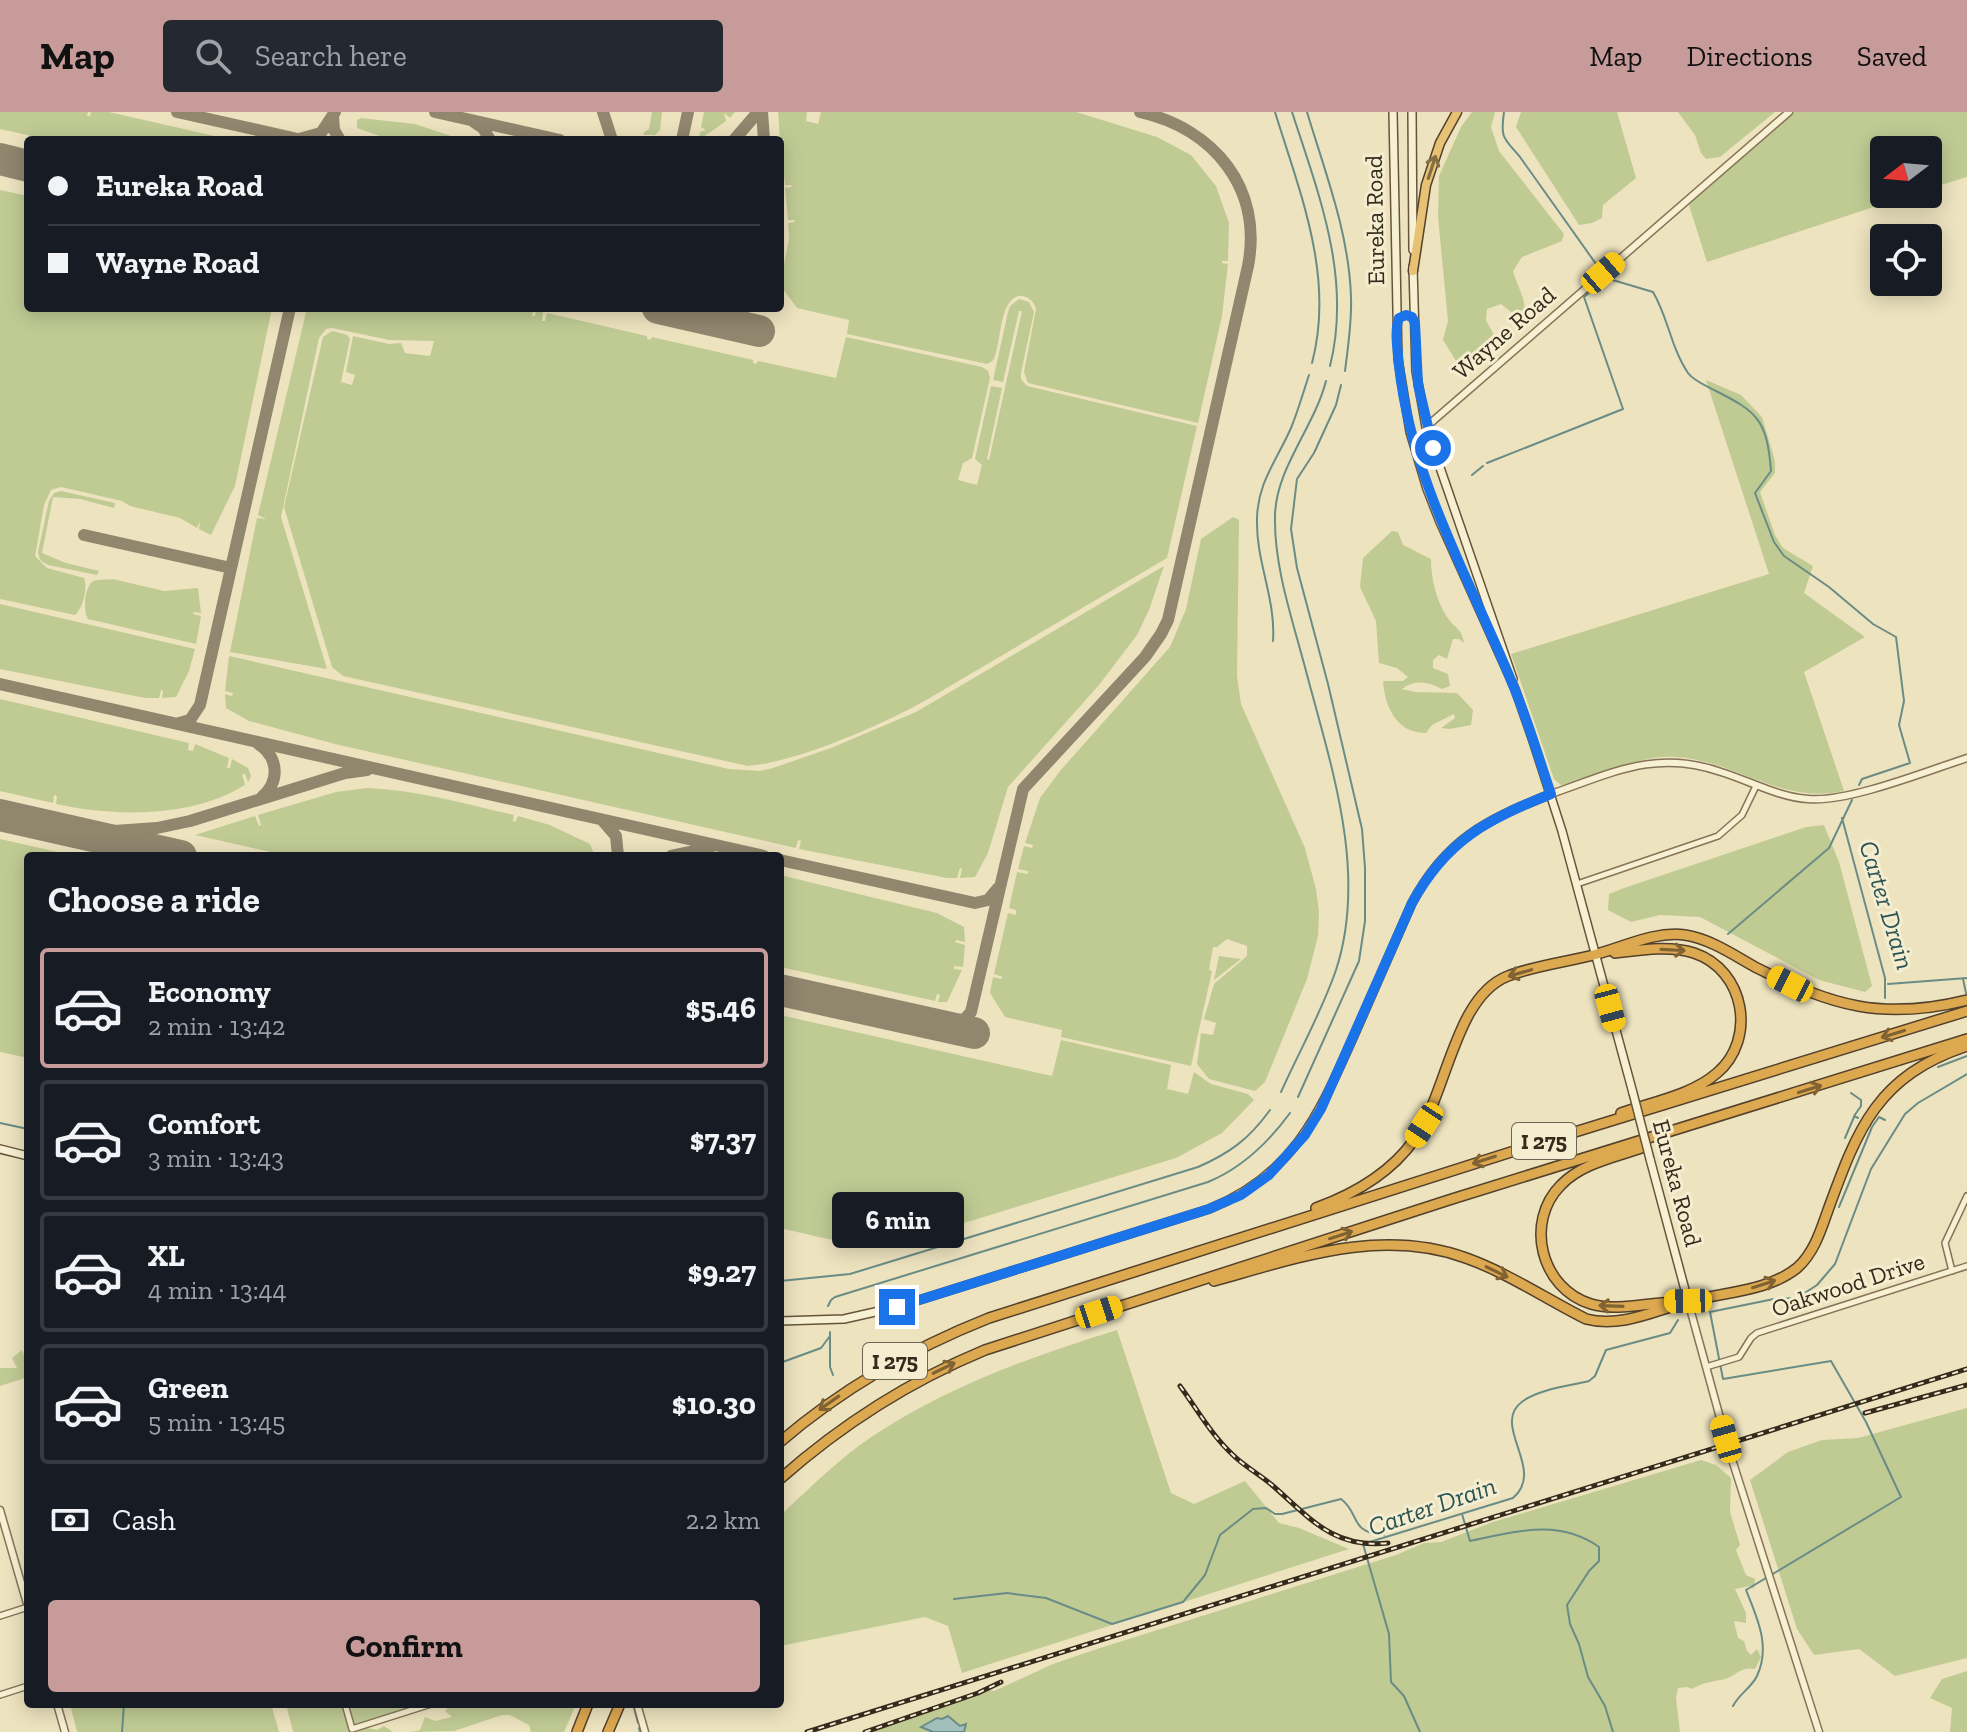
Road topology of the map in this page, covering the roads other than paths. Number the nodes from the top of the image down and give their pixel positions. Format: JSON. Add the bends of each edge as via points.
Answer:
{"nodes":[{"id":1,"x":1393,"y":112,"type":"edge"},
{"id":2,"x":1412,"y":112,"type":"edge"},
{"id":3,"x":1457,"y":112,"type":"edge"},
{"id":4,"x":1789,"y":112,"type":"edge"},
{"id":5,"x":1413,"y":271,"type":"junction"},
{"id":6,"x":1415,"y":323,"type":"junction"},
{"id":7,"x":1397,"y":324,"type":"junction"},
{"id":8,"x":1426,"y":427,"type":"junction"},
{"id":9,"x":1458,"y":518,"type":"junction"},
{"id":10,"x":1440,"y":522,"type":"junction"},
{"id":11,"x":1515,"y":689,"type":"junction"},
{"id":12,"x":1967,"y":758,"type":"edge"},
{"id":13,"x":1756,"y":786,"type":"junction"},
{"id":14,"x":1551,"y":794,"type":"junction"},
{"id":15,"x":1577,"y":884,"type":"junction"},
{"id":16,"x":1595,"y":954,"type":"junction"},
{"id":17,"x":1967,"y":1000,"type":"edge"},
{"id":18,"x":1967,"y":1011,"type":"edge"},
{"id":19,"x":1967,"y":1039,"type":"edge"},
{"id":20,"x":1967,"y":1046,"type":"edge"},
{"id":21,"x":1735,"y":1112,"type":"junction"},
{"id":22,"x":1549,"y":1140,"type":"junction"},
{"id":23,"x":0,"y":1149,"type":"edge"},
{"id":24,"x":24,"y":1155,"type":"edge"},
{"id":25,"x":1967,"y":1196,"type":"edge"},
{"id":26,"x":1967,"y":1266,"type":"edge"},
{"id":27,"x":1952,"y":1271,"type":"junction"},
{"id":28,"x":1122,"y":1275,"type":"junction"},
{"id":29,"x":1133,"y":1301,"type":"junction"},
{"id":30,"x":1688,"y":1301,"type":"junction"},
{"id":31,"x":784,"y":1321,"type":"edge"},
{"id":32,"x":1706,"y":1367,"type":"junction"},
{"id":33,"x":784,"y":1439,"type":"edge"},
{"id":34,"x":784,"y":1476,"type":"edge"},
{"id":35,"x":0,"y":1510,"type":"edge"},
{"id":36,"x":8,"y":1539,"type":"junction"},
{"id":37,"x":0,"y":1541,"type":"edge"},
{"id":38,"x":24,"y":1593,"type":"edge"},
{"id":39,"x":24,"y":1608,"type":"edge"},
{"id":40,"x":0,"y":1616,"type":"edge"},
{"id":41,"x":24,"y":1687,"type":"edge"},
{"id":42,"x":0,"y":1695,"type":"edge"},
{"id":43,"x":58,"y":1708,"type":"edge"},
{"id":44,"x":346,"y":1708,"type":"edge"},
{"id":45,"x":418,"y":1708,"type":"edge"},
{"id":46,"x":586,"y":1708,"type":"edge"},
{"id":47,"x":618,"y":1708,"type":"edge"},
{"id":48,"x":638,"y":1708,"type":"edge"},
{"id":49,"x":65,"y":1732,"type":"edge"},
{"id":50,"x":577,"y":1732,"type":"edge"},
{"id":51,"x":608,"y":1732,"type":"edge"},
{"id":52,"x":645,"y":1732,"type":"edge"},
{"id":53,"x":1819,"y":1732,"type":"edge"}],
"edges":[{"from":1,"to":7,"type":"main road","name":"Eureka Road"},
{"from":2,"to":5,"type":"main road","name":"Eureka Road"},
{"from":5,"to":3,"type":"highway","one_way":true,"via":[[1426,185]]},
{"from":4,"to":8,"type":"street","name":"Wayne Road"},
{"from":5,"to":6,"type":"main road","name":"Eureka Road"},
{"from":6,"to":7,"type":"main road","via":[[1406,315]]},
{"from":6,"to":8,"type":"main road","name":"Eureka Road"},
{"from":7,"to":10,"type":"main road","name":"Eureka Road","via":[[1406,413]]},
{"from":8,"to":9,"type":"main road","name":"Eureka Road"},
{"from":9,"to":10,"type":"main road","via":[[1452,527]]},
{"from":9,"to":11,"type":"main road","name":"Eureka Road"},
{"from":10,"to":11,"type":"main road","name":"Eureka Road"},
{"from":11,"to":14,"type":"main road","name":"Eureka Road"},
{"from":12,"to":13,"type":"street","via":[[1833,798],[1805,799]]},
{"from":13,"to":14,"type":"street","via":[[1679,761],[1643,763]]},
{"from":13,"to":15,"type":"street","via":[[1742,815],[1718,836]]},
{"from":14,"to":15,"type":"main road","name":"Eureka Road"},
{"from":14,"to":31,"type":"main road","via":[[1486,822],[1428,876],[1316,1117],[1286,1159],[1250,1189],[1209,1209],[897,1307],[824,1321]]},
{"from":15,"to":16,"type":"main road","name":"Eureka Road"},
{"from":16,"to":17,"type":"highway","via":[[1650,938],[1683,935],[1839,1003],[1889,1011]]},
{"from":16,"to":22,"type":"highway","one_way":true,"via":[[1668,949],[1709,960],[1738,997],[1740,1034],[1724,1066],[1694,1088]]},
{"from":16,"to":28,"type":"highway","one_way":true,"via":[[1512,974],[1481,995],[1468,1013],[1424,1125],[1402,1155],[1364,1186]]},
{"from":16,"to":30,"type":"main road","name":"Eureka Road","bridge":true},
{"from":18,"to":22,"type":"highway","number":"I 275","one_way":true},
{"from":21,"to":19,"type":"highway","number":"I 275","one_way":true},
{"from":30,"to":20,"type":"highway","one_way":true,"via":[[1766,1283],[1799,1266],[1818,1237],[1865,1120],[1904,1078],[1936,1057]]},
{"from":29,"to":21,"type":"highway","number":"I 275","one_way":true},
{"from":30,"to":21,"type":"highway","one_way":true,"via":[[1611,1307],[1572,1294],[1547,1266],[1541,1237],[1544,1212],[1561,1184],[1574,1174]]},
{"from":22,"to":28,"type":"highway","number":"I 275","one_way":true},
{"from":23,"to":24,"type":"main road"},
{"from":25,"to":27,"type":"street","via":[[1945,1243]]},
{"from":26,"to":27,"type":"street","name":"Oakwood Drive"},
{"from":27,"to":32,"type":"street","name":"Oakwood Drive","via":[[1757,1333],[1739,1357]]},
{"from":28,"to":33,"type":"highway","number":"I 275","one_way":true,"via":[[989,1318],[928,1344],[847,1390]]},
{"from":29,"to":30,"type":"highway","one_way":true,"via":[[1321,1252],[1384,1244],[1467,1258],[1595,1321],[1622,1321]]},
{"from":34,"to":29,"type":"highway","number":"I 275","one_way":true,"via":[[849,1424],[934,1373],[1017,1338]]},
{"from":30,"to":32,"type":"street","name":"Eureka Road"},
{"from":32,"to":53,"type":"street","name":"Eureka Road"},
{"from":35,"to":36,"type":"street"},
{"from":36,"to":37,"type":"street"},
{"from":36,"to":38,"type":"street"},
{"from":39,"to":40,"type":"street"},
{"from":41,"to":42,"type":"street"},
{"from":43,"to":49,"type":"street"},
{"from":44,"to":45,"type":"street","via":[[352,1729]]},
{"from":46,"to":50,"type":"highway"},
{"from":47,"to":51,"type":"highway"},
{"from":48,"to":52,"type":"street"}]}
